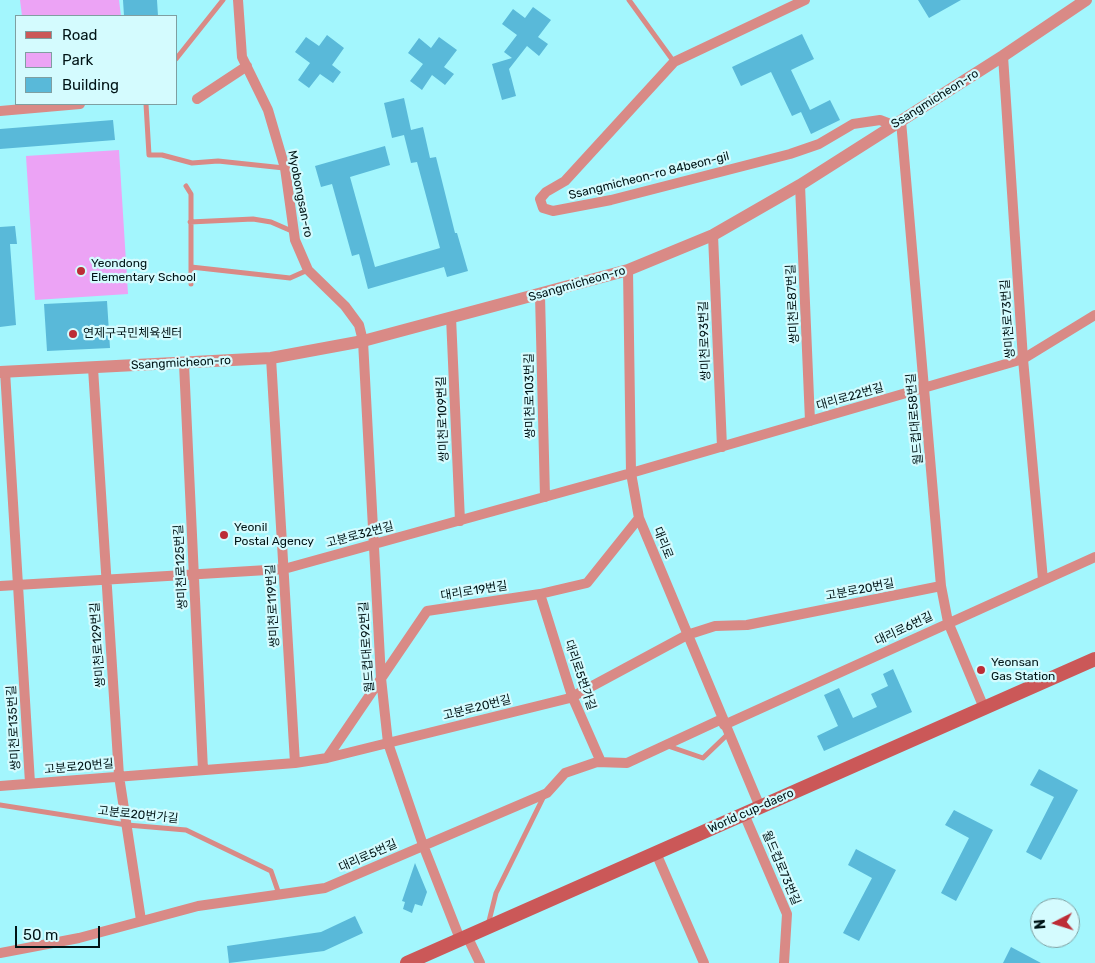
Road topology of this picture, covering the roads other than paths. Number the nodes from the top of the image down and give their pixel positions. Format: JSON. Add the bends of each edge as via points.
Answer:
{"nodes":[{"id":1,"x":223,"y":0,"type":"edge"},
{"id":2,"x":238,"y":0,"type":"edge"},
{"id":3,"x":629,"y":0,"type":"edge"},
{"id":4,"x":805,"y":0,"type":"edge"},
{"id":5,"x":1086,"y":0,"type":"edge"},
{"id":6,"x":178,"y":56,"type":"edge"},
{"id":7,"x":1003,"y":56,"type":"junction"},
{"id":8,"x":674,"y":62,"type":"junction"},
{"id":9,"x":246,"y":66,"type":"junction"},
{"id":10,"x":198,"y":98,"type":"dead end"},
{"id":11,"x":69,"y":105,"type":"edge"},
{"id":12,"x":146,"y":105,"type":"edge"},
{"id":13,"x":0,"y":111,"type":"edge"},
{"id":14,"x":897,"y":123,"type":"junction"},
{"id":15,"x":285,"y":168,"type":"junction"},
{"id":16,"x":800,"y":185,"type":"junction"},
{"id":17,"x":186,"y":186,"type":"dead end"},
{"id":18,"x":190,"y":222,"type":"junction"},
{"id":19,"x":294,"y":233,"type":"junction"},
{"id":20,"x":714,"y":235,"type":"junction"},
{"id":21,"x":191,"y":267,"type":"junction"},
{"id":22,"x":308,"y":270,"type":"junction"},
{"id":23,"x":628,"y":270,"type":"junction"},
{"id":24,"x":191,"y":284,"type":"dead end"},
{"id":25,"x":540,"y":295,"type":"junction"},
{"id":26,"x":1095,"y":315,"type":"edge"},
{"id":27,"x":451,"y":317,"type":"junction"},
{"id":28,"x":363,"y":340,"type":"junction"},
{"id":29,"x":272,"y":358,"type":"junction"},
{"id":30,"x":1023,"y":359,"type":"junction"},
{"id":31,"x":184,"y":364,"type":"junction"},
{"id":32,"x":93,"y":368,"type":"junction"},
{"id":33,"x":3,"y":371,"type":"edge"},
{"id":34,"x":925,"y":388,"type":"junction"},
{"id":35,"x":810,"y":421,"type":"junction"},
{"id":36,"x":722,"y":447,"type":"junction"},
{"id":37,"x":631,"y":473,"type":"junction"},
{"id":38,"x":545,"y":497,"type":"junction"},
{"id":39,"x":639,"y":518,"type":"junction"},
{"id":40,"x":460,"y":521,"type":"junction"},
{"id":41,"x":372,"y":545,"type":"junction"},
{"id":42,"x":1095,"y":557,"type":"edge"},
{"id":43,"x":284,"y":569,"type":"junction"},
{"id":44,"x":194,"y":576,"type":"junction"},
{"id":45,"x":1043,"y":580,"type":"junction"},
{"id":46,"x":107,"y":581,"type":"junction"},
{"id":47,"x":18,"y":585,"type":"junction"},
{"id":48,"x":0,"y":586,"type":"edge"},
{"id":49,"x":942,"y":586,"type":"junction"},
{"id":50,"x":540,"y":594,"type":"junction"},
{"id":51,"x":948,"y":622,"type":"junction"},
{"id":52,"x":687,"y":635,"type":"junction"},
{"id":53,"x":1095,"y":659,"type":"edge"},
{"id":54,"x":380,"y":678,"type":"junction"},
{"id":55,"x":572,"y":696,"type":"junction"},
{"id":56,"x":984,"y":708,"type":"junction"},
{"id":57,"x":725,"y":726,"type":"junction"},
{"id":58,"x":388,"y":743,"type":"junction"},
{"id":59,"x":667,"y":745,"type":"junction"},
{"id":60,"x":327,"y":758,"type":"junction"},
{"id":61,"x":600,"y":762,"type":"junction"},
{"id":62,"x":295,"y":763,"type":"junction"},
{"id":63,"x":203,"y":770,"type":"junction"},
{"id":64,"x":119,"y":776,"type":"junction"},
{"id":65,"x":30,"y":783,"type":"junction"},
{"id":66,"x":0,"y":786,"type":"edge"},
{"id":67,"x":546,"y":794,"type":"junction"},
{"id":68,"x":0,"y":805,"type":"edge"},
{"id":69,"x":760,"y":807,"type":"junction"},
{"id":70,"x":744,"y":814,"type":"junction"},
{"id":71,"x":127,"y":825,"type":"junction"},
{"id":72,"x":423,"y":845,"type":"junction"},
{"id":73,"x":656,"y":853,"type":"junction"},
{"id":74,"x":279,"y":894,"type":"junction"},
{"id":75,"x":141,"y":920,"type":"junction"},
{"id":76,"x":487,"y":928,"type":"junction"},
{"id":77,"x":464,"y":938,"type":"junction"},
{"id":78,"x":0,"y":953,"type":"edge"},
{"id":79,"x":407,"y":963,"type":"edge"},
{"id":80,"x":480,"y":963,"type":"edge"},
{"id":81,"x":704,"y":963,"type":"edge"},
{"id":82,"x":784,"y":963,"type":"edge"}],
"edges":[{"from":1,"to":6,"type":"lane"},
{"from":2,"to":9,"type":"street","name":"Myobongsan-ro","via":[[240,42]]},
{"from":3,"to":8,"type":"lane"},
{"from":4,"to":8,"type":"street","name":"Ssangmicheon-ro 84beon-gil"},
{"from":5,"to":7,"type":"street","name":"Ssangmicheon-ro"},
{"from":7,"to":14,"type":"street","name":"Ssangmicheon-ro"},
{"from":7,"to":30,"type":"street","name":"쌍미천로73번길"},
{"from":8,"to":14,"type":"street","name":"Ssangmicheon-ro 84beon-gil","via":[[565,181],[546,192],[540,199],[543,208],[552,211],[611,200],[790,154],[818,144],[853,124],[880,120]]},
{"from":9,"to":10,"type":"street"},
{"from":9,"to":15,"type":"street","name":"Myobongsan-ro","via":[[268,110]]},
{"from":11,"to":13,"type":"street"},
{"from":12,"to":15,"type":"lane","via":[[149,155],[192,163],[218,161]]},
{"from":14,"to":16,"type":"street","name":"Ssangmicheon-ro"},
{"from":14,"to":34,"type":"street","name":"월드컵대로58번길"},
{"from":15,"to":19,"type":"street","name":"Myobongsan-ro"},
{"from":16,"to":20,"type":"street","name":"Ssangmicheon-ro"},
{"from":16,"to":35,"type":"street","name":"쌍미천로87번길"},
{"from":17,"to":18,"type":"lane","via":[[191,194]]},
{"from":18,"to":19,"type":"lane","via":[[253,219],[271,222]]},
{"from":18,"to":21,"type":"lane"},
{"from":19,"to":22,"type":"street","name":"Myobongsan-ro"},
{"from":20,"to":23,"type":"street","name":"Ssangmicheon-ro"},
{"from":20,"to":36,"type":"street","name":"쌍미천로93번길"},
{"from":21,"to":22,"type":"lane","via":[[290,278]]},
{"from":21,"to":24,"type":"lane"},
{"from":22,"to":28,"type":"street","name":"Myobongsan-ro","via":[[345,306],[359,325]]},
{"from":23,"to":25,"type":"street","name":"Ssangmicheon-ro"},
{"from":23,"to":37,"type":"street","name":"대리로"},
{"from":25,"to":27,"type":"street","name":"Ssangmicheon-ro"},
{"from":25,"to":38,"type":"street","name":"쌍미천로103번길"},
{"from":26,"to":30,"type":"street","name":"대리로22번길"},
{"from":27,"to":28,"type":"street","name":"Ssangmicheon-ro"},
{"from":27,"to":40,"type":"street","name":"쌍미천로109번길"},
{"from":28,"to":29,"type":"street","name":"Ssangmicheon-ro"},
{"from":28,"to":41,"type":"street","name":"월드컵대로92번길"},
{"from":29,"to":31,"type":"street","name":"Ssangmicheon-ro"},
{"from":29,"to":43,"type":"street","name":"쌍미천로119번길"},
{"from":30,"to":34,"type":"street","name":"대리로22번길"},
{"from":30,"to":45,"type":"street","name":"쌍미천로73번길"},
{"from":31,"to":32,"type":"street","name":"Ssangmicheon-ro"},
{"from":31,"to":44,"type":"street","name":"쌍미천로125번길"},
{"from":32,"to":33,"type":"street","name":"Ssangmicheon-ro"},
{"from":32,"to":46,"type":"street","name":"쌍미천로129번길"},
{"from":33,"to":47,"type":"street","name":"쌍미천로135번길"},
{"from":34,"to":35,"type":"street","name":"대리로22번길"},
{"from":34,"to":49,"type":"street","name":"월드컵대로58번길"},
{"from":35,"to":36,"type":"street","name":"대리로22번길"},
{"from":36,"to":37,"type":"street","name":"대리로22번길"},
{"from":37,"to":38,"type":"street","name":"고분로32번길"},
{"from":37,"to":39,"type":"street","name":"대리로"},
{"from":38,"to":40,"type":"street","name":"고분로32번길"},
{"from":39,"to":50,"type":"street","name":"대리로19번길","via":[[587,583]]},
{"from":39,"to":52,"type":"street","name":"대리로"},
{"from":40,"to":41,"type":"street","name":"고분로32번길"},
{"from":41,"to":43,"type":"street","name":"고분로32번길"},
{"from":41,"to":54,"type":"street","name":"월드컵대로92번길"},
{"from":42,"to":45,"type":"street","name":"대리로6번길"},
{"from":43,"to":44,"type":"street","name":"고분로32번길"},
{"from":43,"to":62,"type":"street","name":"쌍미천로119번길"},
{"from":44,"to":46,"type":"street","name":"고분로32번길"},
{"from":44,"to":63,"type":"street","name":"쌍미천로125번길"},
{"from":45,"to":51,"type":"street","name":"대리로6번길"},
{"from":46,"to":47,"type":"street","name":"고분로32번길"},
{"from":46,"to":64,"type":"street","name":"쌍미천로129번길"},
{"from":47,"to":48,"type":"street","name":"고분로32번길"},
{"from":47,"to":65,"type":"street","name":"쌍미천로135번길"},
{"from":49,"to":51,"type":"street","name":"월드컵대로58번길"},
{"from":49,"to":52,"type":"street","name":"고분로20번길","via":[[747,624],[715,626]]},
{"from":50,"to":54,"type":"street","name":"대리로19번길","via":[[427,611]]},
{"from":50,"to":55,"type":"street","name":"대리로5번가길"},
{"from":51,"to":56,"type":"street","name":"월드컵대로58번길"},
{"from":51,"to":57,"type":"street","name":"대리로6번길"},
{"from":52,"to":55,"type":"street","name":"고분로20번길"},
{"from":52,"to":57,"type":"street","name":"대리로"},
{"from":53,"to":56,"type":"main road","name":"World cup-daero"},
{"from":54,"to":58,"type":"street","name":"월드컵대로92번길"},
{"from":54,"to":60,"type":"street","name":"대리로19번길"},
{"from":55,"to":58,"type":"street","name":"고분로20번길"},
{"from":55,"to":61,"type":"street","name":"대리로5번가길"},
{"from":56,"to":69,"type":"main road","name":"World cup-daero"},
{"from":57,"to":59,"type":"street","name":"대리로5번길"},
{"from":57,"to":59,"type":"lane","via":[[703,758]]},
{"from":57,"to":69,"type":"street","name":"대리로"},
{"from":58,"to":60,"type":"street","name":"고분로20번길"},
{"from":58,"to":72,"type":"street","name":"월드컵대로92번길"},
{"from":59,"to":61,"type":"street","name":"대리로5번길","via":[[627,763]]},
{"from":60,"to":62,"type":"street","name":"고분로20번길"},
{"from":61,"to":67,"type":"street","name":"대리로5번길","via":[[565,773]]},
{"from":62,"to":63,"type":"street","name":"고분로20번길"},
{"from":63,"to":64,"type":"street","name":"고분로20번길"},
{"from":64,"to":65,"type":"street","name":"고분로20번길"},
{"from":64,"to":71,"type":"street","name":"쌍미천로129번길"},
{"from":65,"to":66,"type":"street","name":"고분로20번길"},
{"from":67,"to":72,"type":"street","name":"대리로5번길"},
{"from":67,"to":76,"type":"lane","via":[[496,893]]},
{"from":68,"to":71,"type":"lane","name":"고분로20번가길"},
{"from":69,"to":70,"type":"main road","name":"World cup-daero"},
{"from":70,"to":73,"type":"main road","name":"World cup-daero"},
{"from":70,"to":82,"type":"street","name":"월드컵로73번길","via":[[788,914]]},
{"from":71,"to":74,"type":"lane","name":"고분로20번가길","via":[[186,830],[271,871]]},
{"from":71,"to":75,"type":"street","name":"쌍미천로129번길"},
{"from":72,"to":74,"type":"street","name":"대리로5번길","via":[[324,888]]},
{"from":72,"to":77,"type":"street","name":"월드컵대로92번길"},
{"from":73,"to":76,"type":"main road","name":"World cup-daero"},
{"from":73,"to":81,"type":"street"},
{"from":74,"to":75,"type":"street","name":"대리로5번길","via":[[198,906]]},
{"from":75,"to":78,"type":"street","name":"대리로5번길","via":[[80,938]]},
{"from":76,"to":77,"type":"main road","name":"World cup-daero"},
{"from":77,"to":79,"type":"main road","name":"World cup-daero"},
{"from":77,"to":80,"type":"street","name":"월드컵대로92번길"}]}
